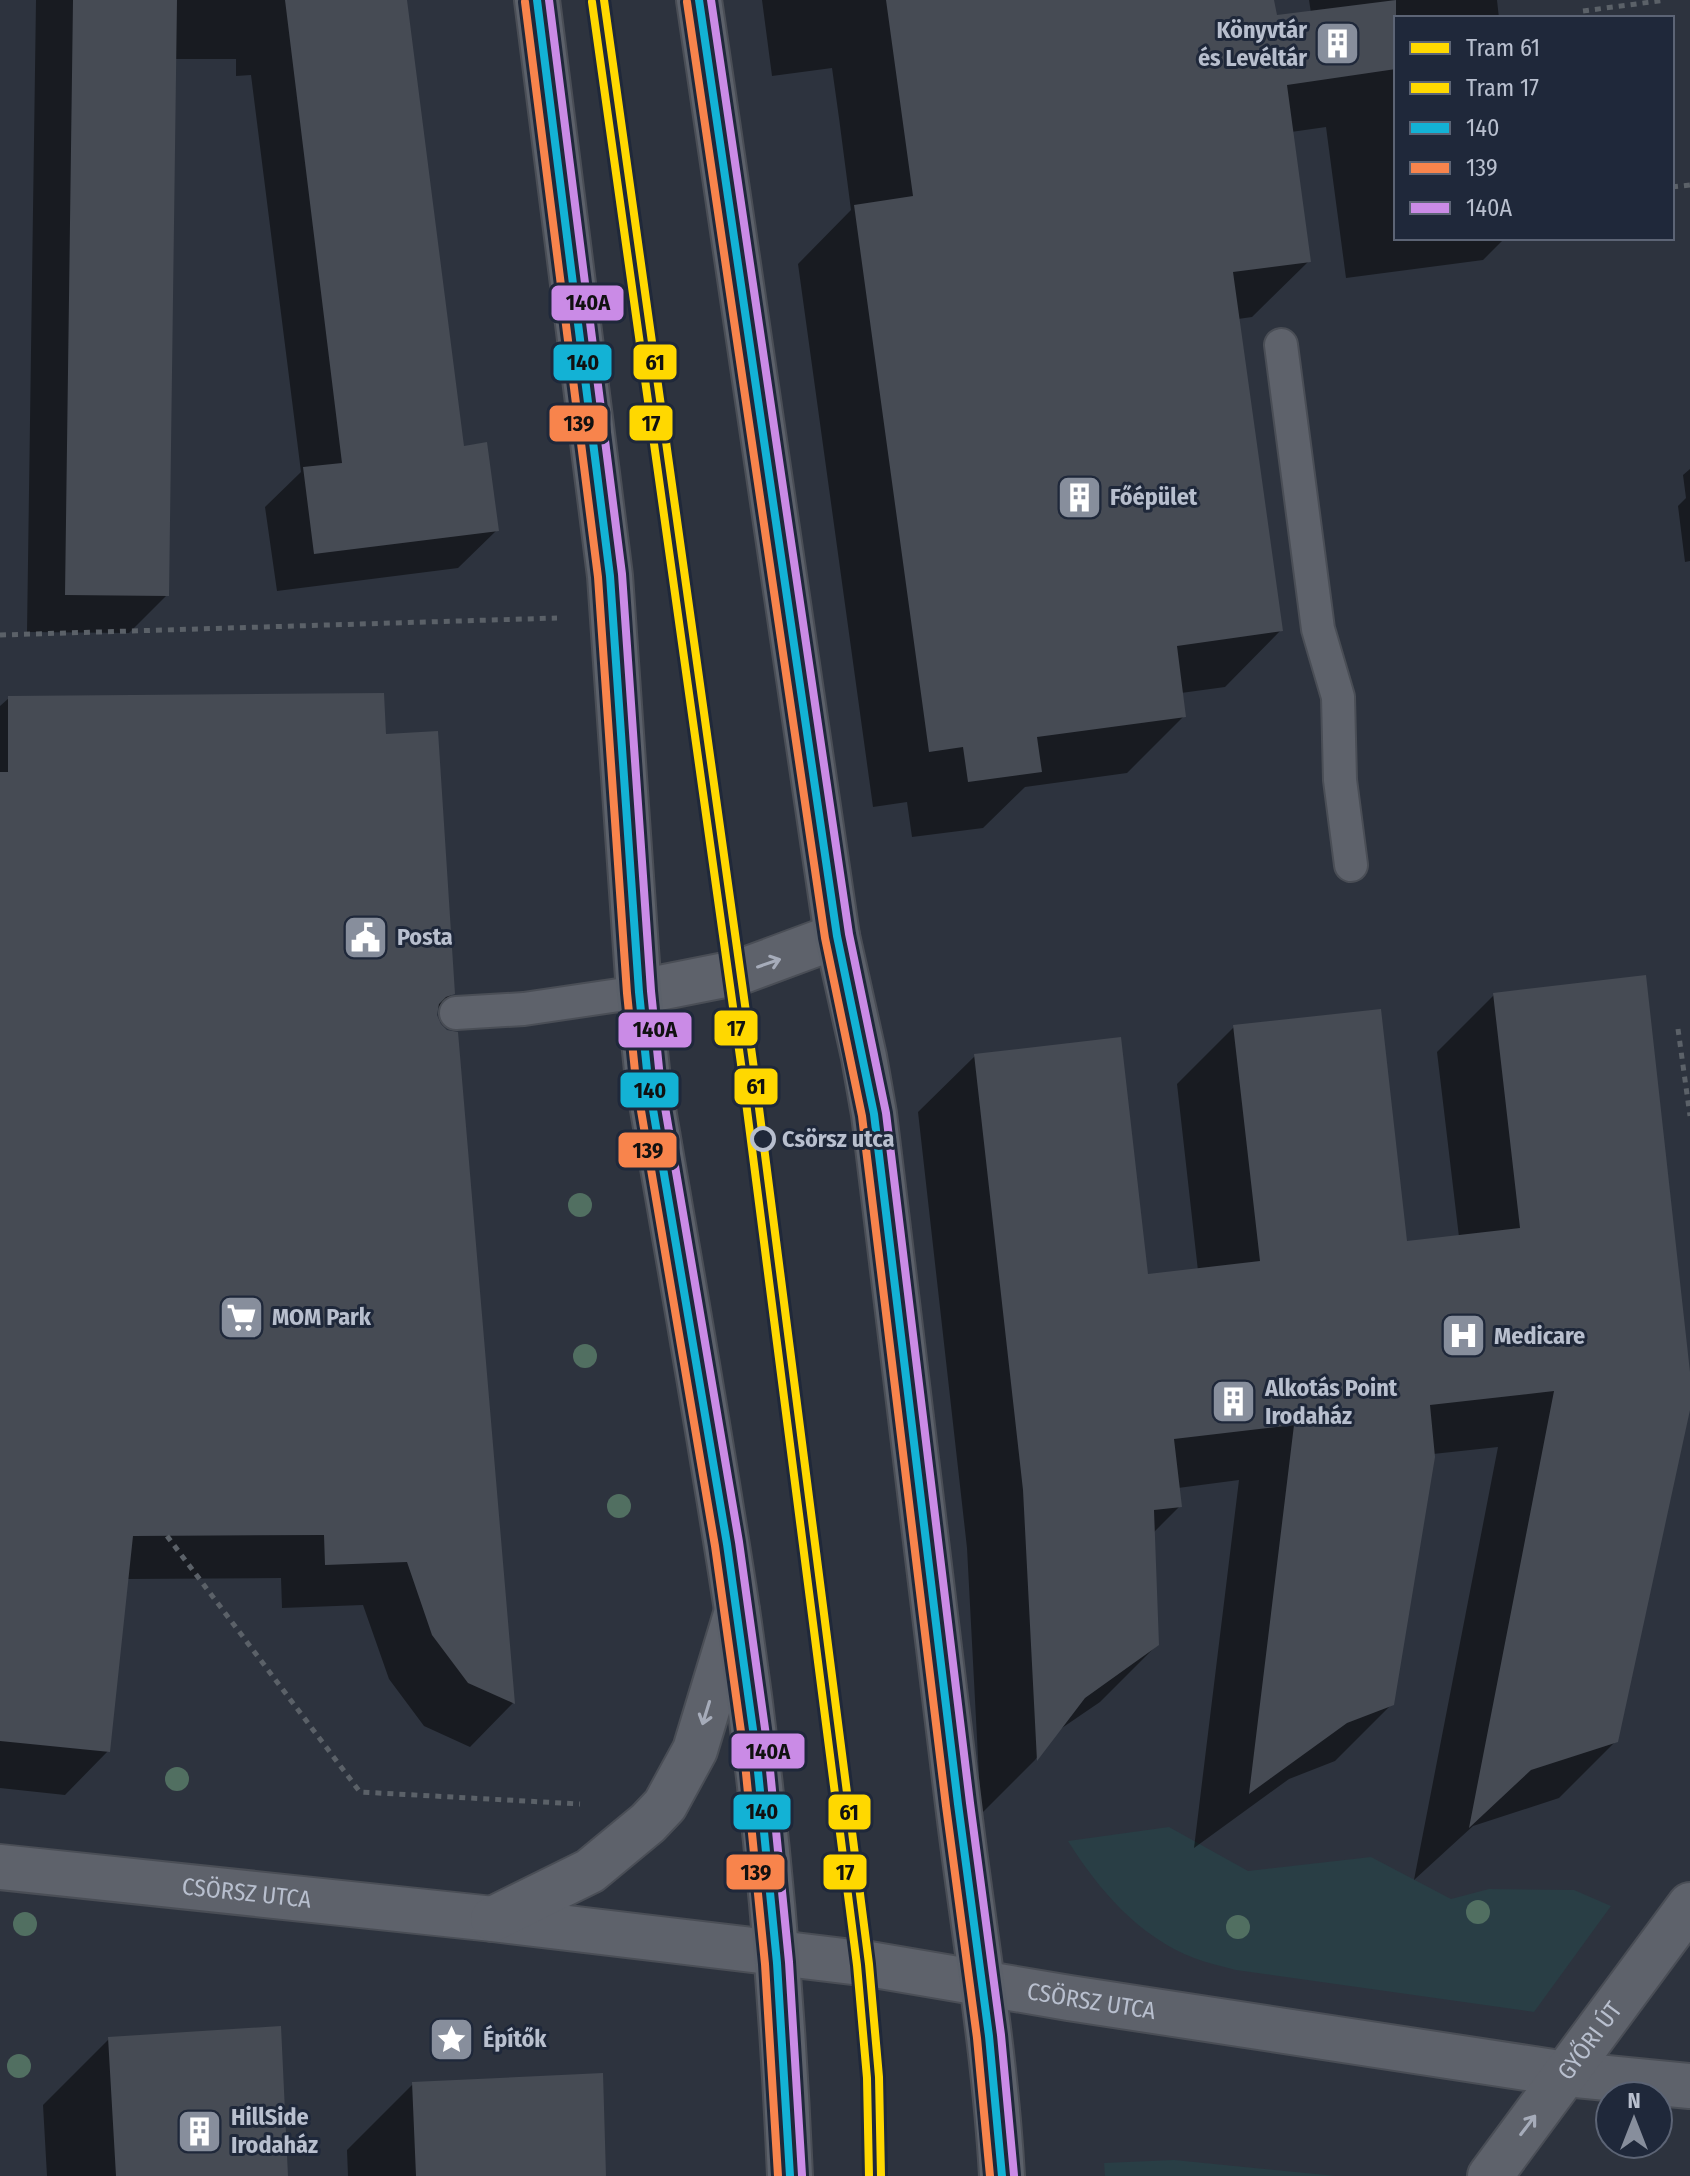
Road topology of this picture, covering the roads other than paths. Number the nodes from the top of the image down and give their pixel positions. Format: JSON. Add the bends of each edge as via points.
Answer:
{"nodes":[{"id":1,"x":537,"y":0,"type":"edge"},
{"id":2,"x":699,"y":0,"type":"edge"},
{"id":3,"x":1281,"y":345,"type":"dead end"},
{"id":4,"x":1351,"y":865,"type":"dead end"},
{"id":5,"x":837,"y":936,"type":"junction"},
{"id":6,"x":639,"y":992,"type":"junction"},
{"id":7,"x":456,"y":1013,"type":"dead end"},
{"id":8,"x":737,"y":1611,"type":"junction"},
{"id":9,"x":0,"y":1867,"type":"edge"},
{"id":10,"x":1690,"y":1905,"type":"edge"},
{"id":11,"x":493,"y":1919,"type":"junction"},
{"id":12,"x":777,"y":1952,"type":"junction"},
{"id":13,"x":984,"y":1984,"type":"junction"},
{"id":14,"x":1566,"y":2074,"type":"junction"},
{"id":15,"x":1690,"y":2086,"type":"edge"},
{"id":16,"x":790,"y":2176,"type":"edge"},
{"id":17,"x":1002,"y":2176,"type":"edge"},
{"id":18,"x":1490,"y":2176,"type":"edge"}],
"edges":[{"from":1,"to":6,"type":"main road","via":[[614,616]]},
{"from":2,"to":5,"type":"main road"},
{"from":3,"to":4,"type":"lane","via":[[1318,629],[1338,697],[1340,780]]},
{"from":6,"to":5,"type":"street","one_way":true,"via":[[740,972]]},
{"from":5,"to":13,"type":"main road","via":[[874,1114]]},
{"from":6,"to":7,"type":"lane"},
{"from":6,"to":8,"type":"main road","via":[[648,1080]]},
{"from":8,"to":11,"type":"street","one_way":true,"via":[[695,1750],[665,1805],[590,1871]]},
{"from":8,"to":12,"type":"main road"},
{"from":9,"to":11,"type":"street","name":"CSÖRSZ UTCA"},
{"from":10,"to":14,"type":"street","name":"GYŐRI ÚT"},
{"from":11,"to":12,"type":"street","name":"CSÖRSZ UTCA"},
{"from":12,"to":13,"type":"street","name":"CSÖRSZ UTCA"},
{"from":12,"to":16,"type":"main road"},
{"from":13,"to":14,"type":"street","name":"CSÖRSZ UTCA"},
{"from":13,"to":17,"type":"main road"},
{"from":14,"to":15,"type":"street","name":"CSÖRSZ UTCA"},
{"from":18,"to":14,"type":"street","name":"GYŐRI ÚT","one_way":true}]}
